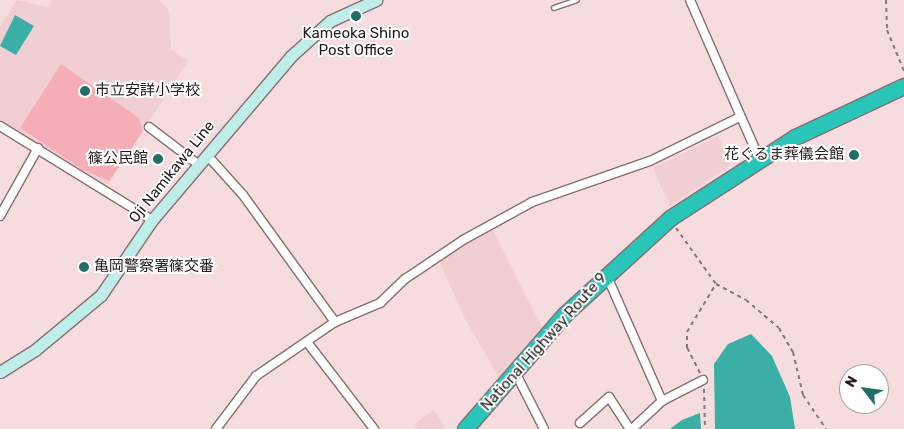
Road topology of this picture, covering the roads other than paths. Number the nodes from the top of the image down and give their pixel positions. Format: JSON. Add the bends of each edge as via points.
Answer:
{"nodes":[{"id":1,"x":376,"y":0,"type":"edge"},
{"id":2,"x":578,"y":0,"type":"edge"},
{"id":3,"x":690,"y":0,"type":"edge"},
{"id":4,"x":554,"y":8,"type":"dead end"},
{"id":5,"x":904,"y":86,"type":"edge"},
{"id":6,"x":740,"y":118,"type":"junction"},
{"id":7,"x":0,"y":126,"type":"edge"},
{"id":8,"x":149,"y":127,"type":"dead end"},
{"id":9,"x":38,"y":148,"type":"junction"},
{"id":10,"x":207,"y":155,"type":"junction"},
{"id":11,"x":759,"y":158,"type":"junction"},
{"id":12,"x":199,"y":165,"type":"junction"},
{"id":13,"x":0,"y":216,"type":"edge"},
{"id":14,"x":152,"y":220,"type":"junction"},
{"id":15,"x":606,"y":274,"type":"junction"},
{"id":16,"x":336,"y":322,"type":"junction"},
{"id":17,"x":306,"y":342,"type":"junction"},
{"id":18,"x":0,"y":372,"type":"edge"},
{"id":19,"x":515,"y":372,"type":"junction"},
{"id":20,"x":703,"y":380,"type":"road end"},
{"id":21,"x":662,"y":401,"type":"junction"},
{"id":22,"x":580,"y":423,"type":"dead end"},
{"id":23,"x":216,"y":429,"type":"edge"},
{"id":24,"x":374,"y":429,"type":"edge"},
{"id":25,"x":465,"y":429,"type":"edge"},
{"id":26,"x":544,"y":429,"type":"edge"},
{"id":27,"x":631,"y":429,"type":"edge"}],
"edges":[{"from":1,"to":10,"type":"main road","name":"Oji Namikawa Line","via":[[330,22],[291,56]]},
{"from":2,"to":4,"type":"lane"},
{"from":3,"to":6,"type":"street"},
{"from":5,"to":11,"type":"highway","name":"National Highway Route 9"},
{"from":6,"to":11,"type":"street"},
{"from":6,"to":16,"type":"street","via":[[650,161],[620,168],[506,215],[405,279],[380,303]]},
{"from":7,"to":9,"type":"street"},
{"from":8,"to":12,"type":"street"},
{"from":9,"to":13,"type":"street"},
{"from":9,"to":14,"type":"street"},
{"from":10,"to":12,"type":"main road","name":"Oji Namikawa Line"},
{"from":10,"to":16,"type":"street","via":[[243,195]]},
{"from":11,"to":15,"type":"highway","name":"National Highway Route 9","via":[[670,218]]},
{"from":12,"to":14,"type":"main road","name":"Oji Namikawa Line"},
{"from":14,"to":18,"type":"main road","name":"Oji Namikawa Line","via":[[88,308]]},
{"from":15,"to":19,"type":"highway","name":"National Highway Route 9"},
{"from":15,"to":21,"type":"street"},
{"from":16,"to":17,"type":"street"},
{"from":17,"to":23,"type":"street","via":[[256,376]]},
{"from":17,"to":24,"type":"street"},
{"from":19,"to":25,"type":"highway","name":"National Highway Route 9"},
{"from":19,"to":26,"type":"street"},
{"from":20,"to":21,"type":"street"},
{"from":21,"to":27,"type":"street"},
{"from":22,"to":27,"type":"street","via":[[609,397]]}]}
